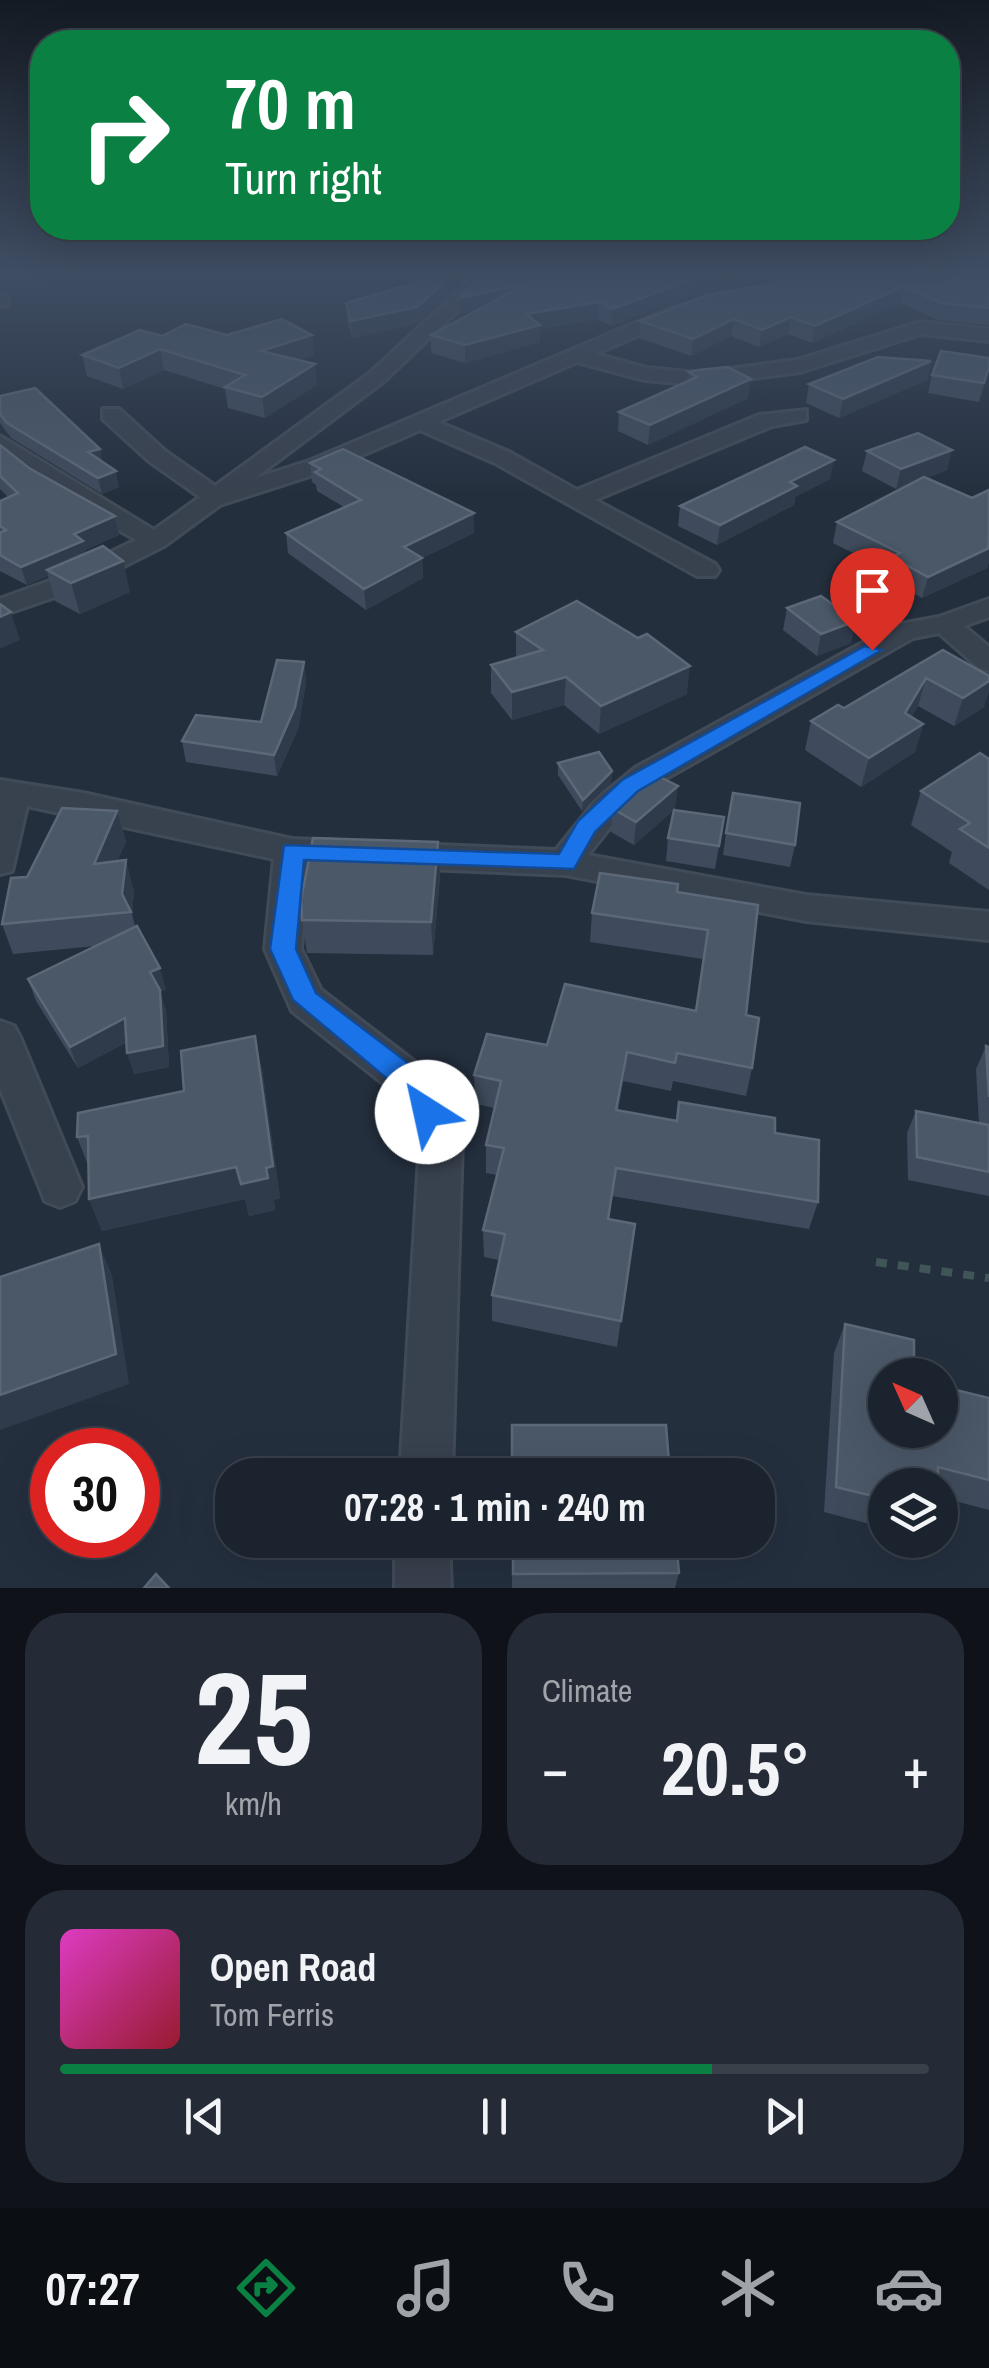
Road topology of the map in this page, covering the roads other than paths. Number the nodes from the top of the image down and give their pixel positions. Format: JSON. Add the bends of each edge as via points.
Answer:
{"nodes":[{"id":1,"x":409,"y":347,"type":"edge"},
{"id":2,"x":595,"y":347,"type":"edge"},
{"id":3,"x":860,"y":347,"type":"edge"},
{"id":4,"x":576,"y":355,"type":"junction"},
{"id":5,"x":112,"y":414,"type":"dead end"},
{"id":6,"x":798,"y":416,"type":"dead end"},
{"id":7,"x":420,"y":422,"type":"junction"},
{"id":8,"x":0,"y":443,"type":"edge"},
{"id":9,"x":217,"y":498,"type":"junction"},
{"id":10,"x":576,"y":499,"type":"junction"},
{"id":11,"x":154,"y":541,"type":"junction"},
{"id":12,"x":706,"y":570,"type":"dead end"},
{"id":13,"x":989,"y":606,"type":"edge"},
{"id":14,"x":0,"y":608,"type":"edge"},
{"id":15,"x":945,"y":624,"type":"junction"},
{"id":16,"x":989,"y":662,"type":"edge"},
{"id":17,"x":7,"y":792,"type":"edge"},
{"id":18,"x":292,"y":851,"type":"junction"},
{"id":19,"x":0,"y":862,"type":"edge"},
{"id":20,"x":566,"y":863,"type":"junction"},
{"id":21,"x":989,"y":926,"type":"edge"},
{"id":22,"x":0,"y":1036,"type":"edge"},
{"id":23,"x":60,"y":1187,"type":"dead end"},
{"id":24,"x":427,"y":1458,"type":"edge"},
{"id":25,"x":422,"y":1558,"type":"edge"},
{"id":26,"x":423,"y":1588,"type":"edge"}],
"edges":[{"from":1,"to":9,"type":"street"},
{"from":2,"to":4,"type":"street"},
{"from":3,"to":4,"type":"street","via":[[800,366],[699,378],[645,374]]},
{"from":4,"to":7,"type":"street"},
{"from":5,"to":9,"type":"street"},
{"from":6,"to":10,"type":"street","via":[[767,420]]},
{"from":7,"to":9,"type":"street","via":[[318,466]]},
{"from":7,"to":10,"type":"street"},
{"from":8,"to":11,"type":"street","via":[[44,477]]},
{"from":9,"to":11,"type":"street"},
{"from":10,"to":12,"type":"street"},
{"from":11,"to":14,"type":"street"},
{"from":13,"to":15,"type":"street"},
{"from":15,"to":16,"type":"street"},
{"from":15,"to":20,"type":"street","via":[[905,632],[630,786],[587,826]]},
{"from":17,"to":18,"type":"street"},
{"from":17,"to":19,"type":"street"},
{"from":18,"to":20,"type":"street"},
{"from":18,"to":24,"type":"street","via":[[283,949],[306,1000],[414,1084],[440,1141]]},
{"from":20,"to":21,"type":"street","via":[[806,908]]},
{"from":22,"to":23,"type":"street"},
{"from":25,"to":26,"type":"street"}]}
